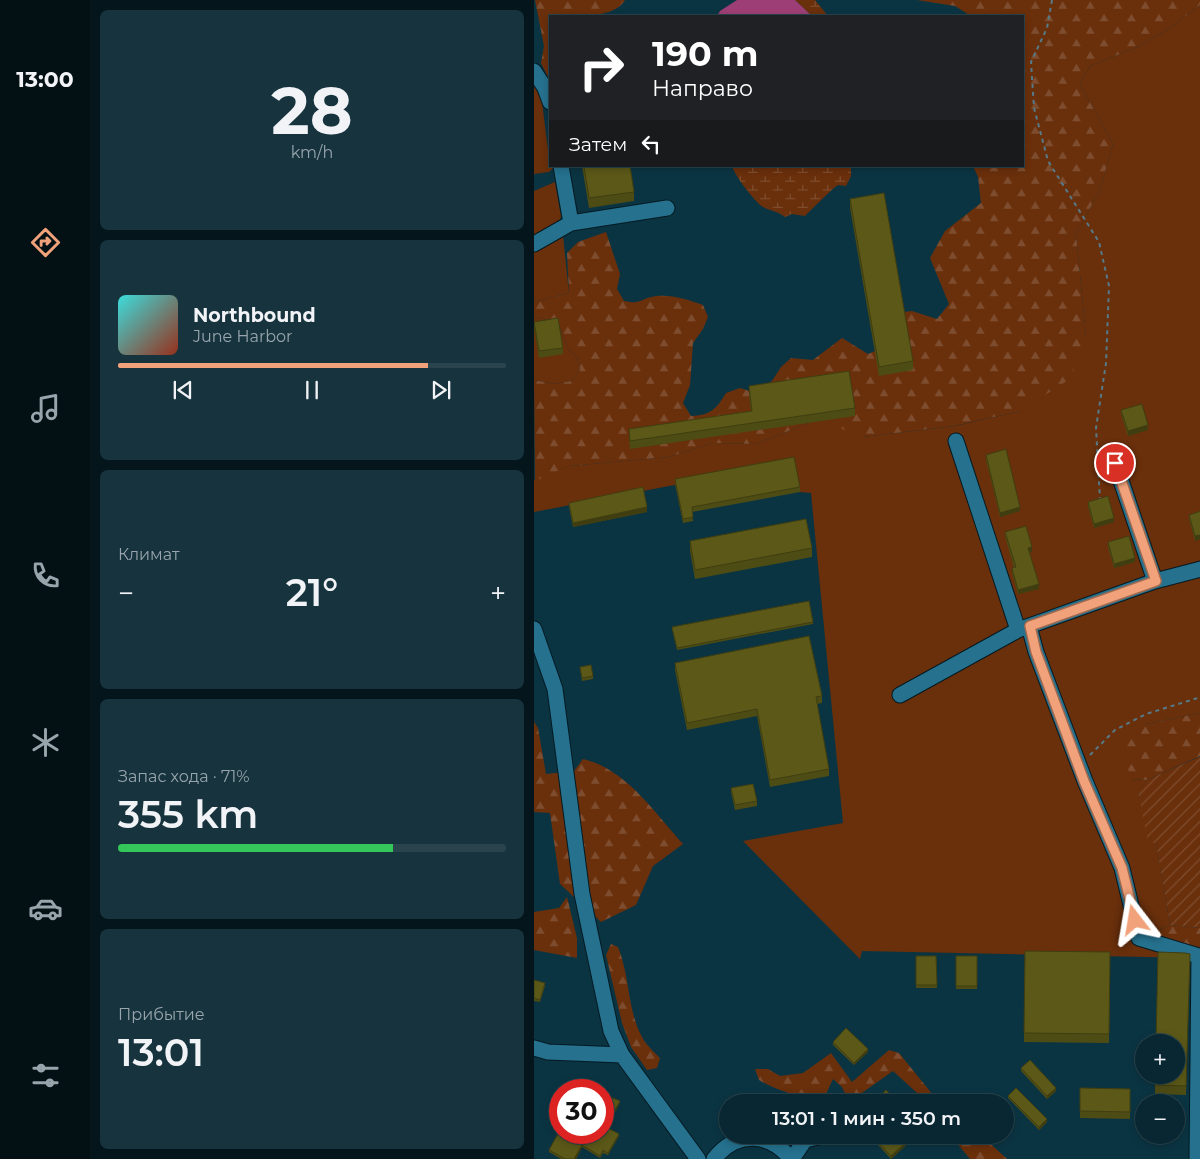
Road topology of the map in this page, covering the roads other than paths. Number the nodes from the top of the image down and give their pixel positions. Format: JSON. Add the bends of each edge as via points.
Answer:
{"nodes":[{"id":1,"x":534,"y":71,"type":"edge"},
{"id":2,"x":549,"y":99,"type":"edge"},
{"id":3,"x":561,"y":167,"type":"edge"},
{"id":4,"x":666,"y":208,"type":"dead end"},
{"id":5,"x":571,"y":223,"type":"junction"},
{"id":6,"x":534,"y":244,"type":"edge"},
{"id":7,"x":956,"y":442,"type":"dead end"},
{"id":8,"x":1115,"y":463,"type":"dead end"},
{"id":9,"x":1200,"y":569,"type":"edge"},
{"id":10,"x":1156,"y":581,"type":"junction"},
{"id":11,"x":1024,"y":628,"type":"junction"},
{"id":12,"x":534,"y":629,"type":"edge"},
{"id":13,"x":900,"y":695,"type":"dead end"},
{"id":14,"x":534,"y":1048,"type":"edge"},
{"id":15,"x":622,"y":1055,"type":"junction"},
{"id":16,"x":802,"y":1144,"type":"edge"},
{"id":17,"x":698,"y":1159,"type":"edge"},
{"id":18,"x":714,"y":1159,"type":"edge"},
{"id":19,"x":792,"y":1159,"type":"edge"},
{"id":20,"x":1197,"y":1159,"type":"edge"}],
"edges":[{"from":1,"to":2,"type":"street"},
{"from":3,"to":5,"type":"street"},
{"from":4,"to":5,"type":"street"},
{"from":5,"to":6,"type":"street"},
{"from":7,"to":11,"type":"street"},
{"from":8,"to":10,"type":"street"},
{"from":9,"to":10,"type":"street"},
{"from":10,"to":11,"type":"street"},
{"from":11,"to":13,"type":"street"},
{"from":11,"to":20,"type":"street","via":[[1122,868],[1139,938],[1199,956]]},
{"from":12,"to":15,"type":"street","via":[[555,689],[588,931],[611,1031]]},
{"from":14,"to":15,"type":"street","via":[[548,1052]]},
{"from":15,"to":17,"type":"street"},
{"from":16,"to":19,"type":"street"},
{"from":18,"to":19,"type":"street","via":[[720,1150],[755,1137],[782,1147]]}]}
